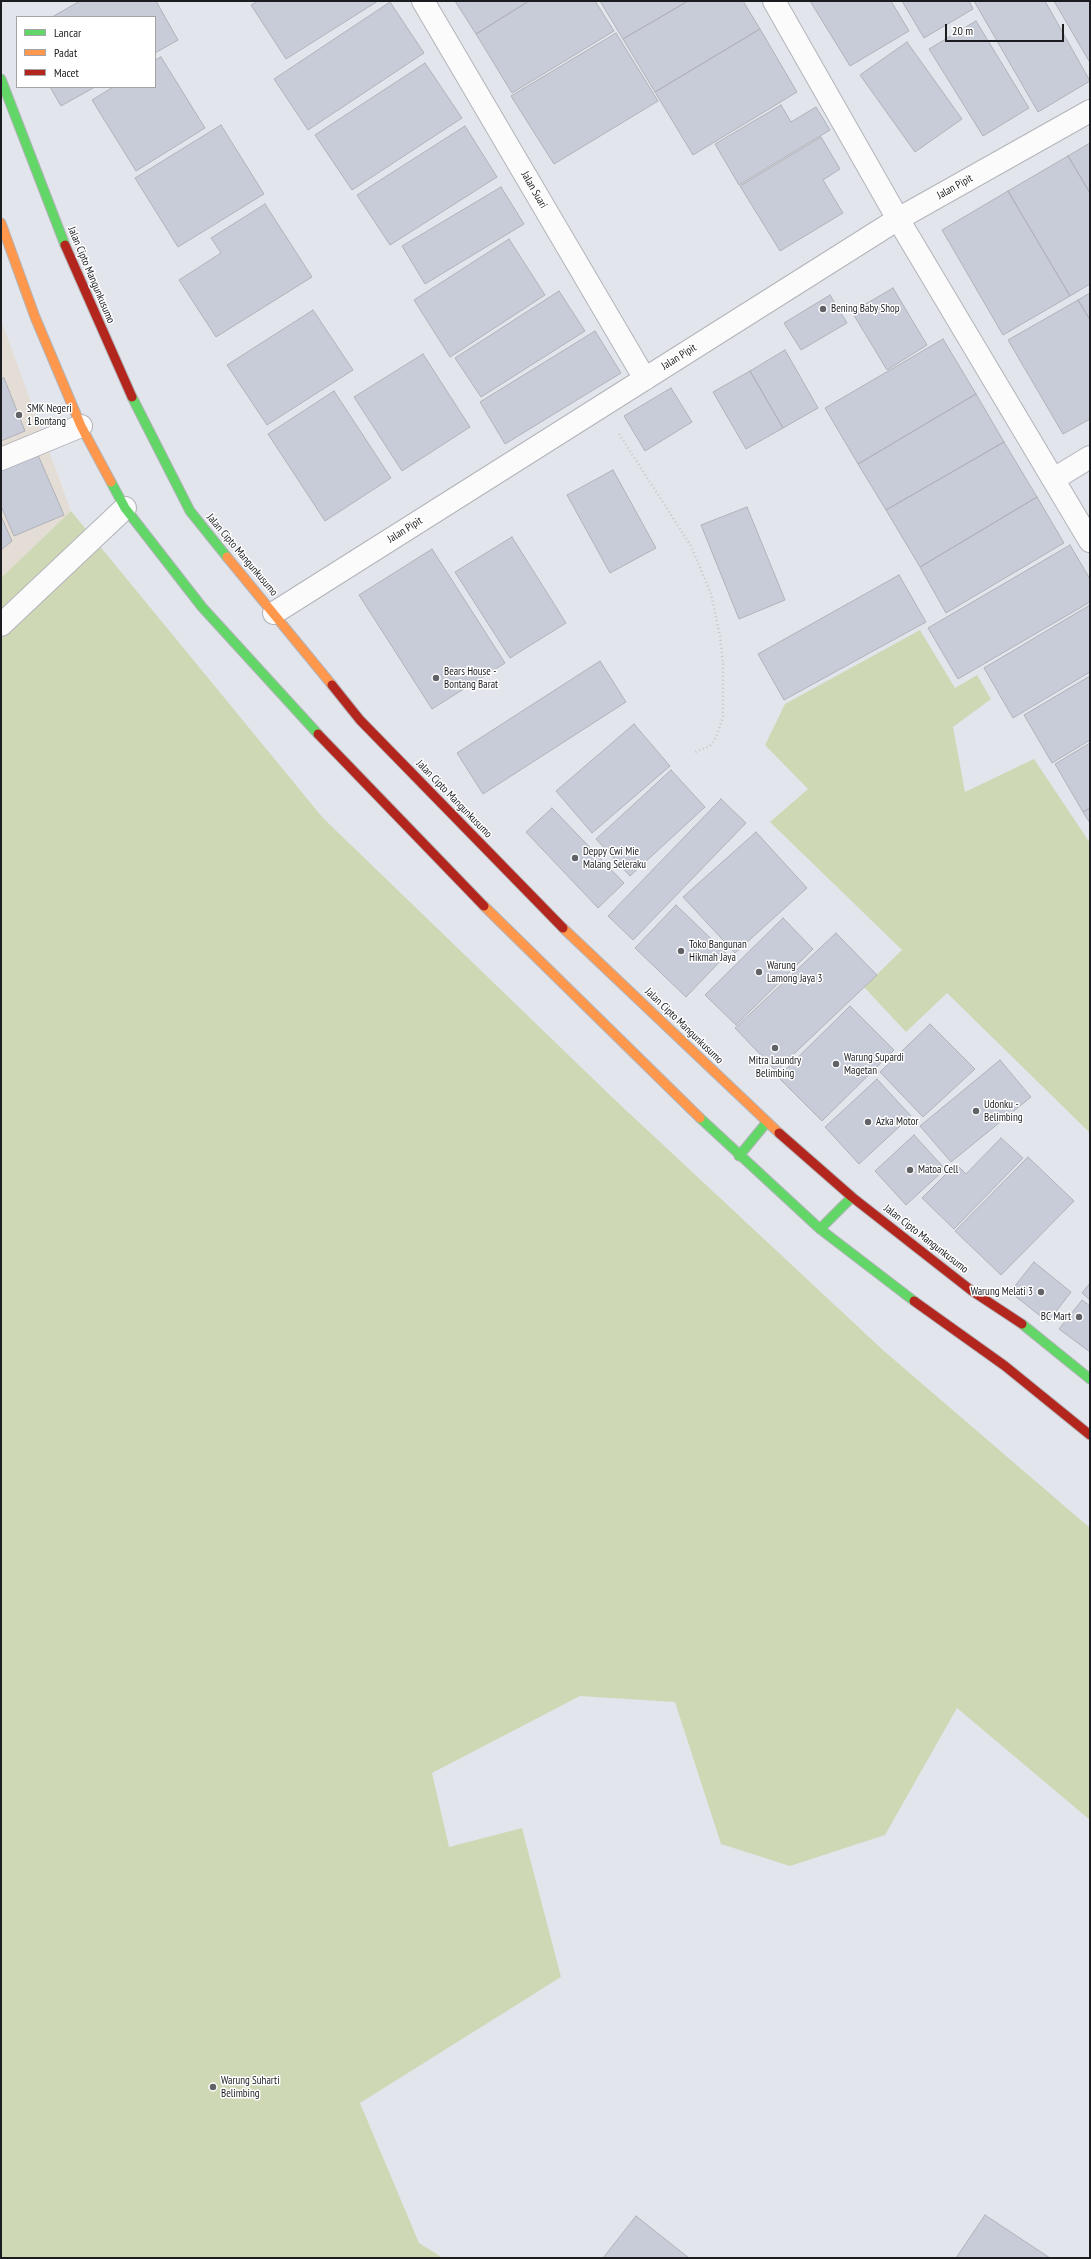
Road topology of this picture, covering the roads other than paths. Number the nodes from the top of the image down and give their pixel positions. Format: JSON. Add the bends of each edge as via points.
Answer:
{"nodes":[{"id":1,"x":423,"y":1,"type":"edge"},
{"id":2,"x":774,"y":1,"type":"edge"},
{"id":3,"x":1,"y":79,"type":"edge"},
{"id":4,"x":1090,"y":111,"type":"edge"},
{"id":5,"x":898,"y":220,"type":"junction"},
{"id":6,"x":1,"y":223,"type":"edge"},
{"id":7,"x":645,"y":379,"type":"junction"},
{"id":8,"x":81,"y":426,"type":"junction"},
{"id":9,"x":1090,"y":457,"type":"edge"},
{"id":10,"x":1,"y":459,"type":"edge"},
{"id":11,"x":1054,"y":479,"type":"junction"},
{"id":12,"x":125,"y":508,"type":"junction"},
{"id":13,"x":1090,"y":541,"type":"edge"},
{"id":14,"x":274,"y":613,"type":"junction"},
{"id":15,"x":1,"y":625,"type":"edge"},
{"id":16,"x":767,"y":1122,"type":"junction"},
{"id":17,"x":739,"y":1156,"type":"junction"},
{"id":18,"x":852,"y":1197,"type":"junction"},
{"id":19,"x":820,"y":1229,"type":"junction"},
{"id":20,"x":1090,"y":1379,"type":"edge"},
{"id":21,"x":1090,"y":1436,"type":"edge"}],
"edges":[{"from":1,"to":7,"type":"street","name":"Jalan Suari"},
{"from":2,"to":5,"type":"street"},
{"from":3,"to":14,"type":"street","name":"Jalan Cipto Mangunkusumo","via":[[77,275],[131,395],[169,470],[190,511]]},
{"from":4,"to":5,"type":"street","name":"Jalan Pipit"},
{"from":5,"to":7,"type":"street","name":"Jalan Pipit"},
{"from":5,"to":11,"type":"street"},
{"from":6,"to":8,"type":"street","via":[[35,318]]},
{"from":7,"to":14,"type":"street","name":"Jalan Pipit"},
{"from":8,"to":10,"type":"street"},
{"from":8,"to":12,"type":"street"},
{"from":9,"to":11,"type":"street"},
{"from":11,"to":13,"type":"street"},
{"from":12,"to":15,"type":"street"},
{"from":12,"to":17,"type":"street","via":[[202,607],[295,710],[519,942]]},
{"from":14,"to":16,"type":"street","name":"Jalan Cipto Mangunkusumo","via":[[360,720],[550,915]]},
{"from":16,"to":17,"type":"street"},
{"from":16,"to":18,"type":"street","name":"Jalan Cipto Mangunkusumo"},
{"from":17,"to":19,"type":"street"},
{"from":18,"to":19,"type":"street"},
{"from":18,"to":20,"type":"street","name":"Jalan Cipto Mangunkusumo","via":[[972,1291],[1033,1331]]},
{"from":19,"to":21,"type":"street","via":[[943,1323],[1005,1366]]}]}
